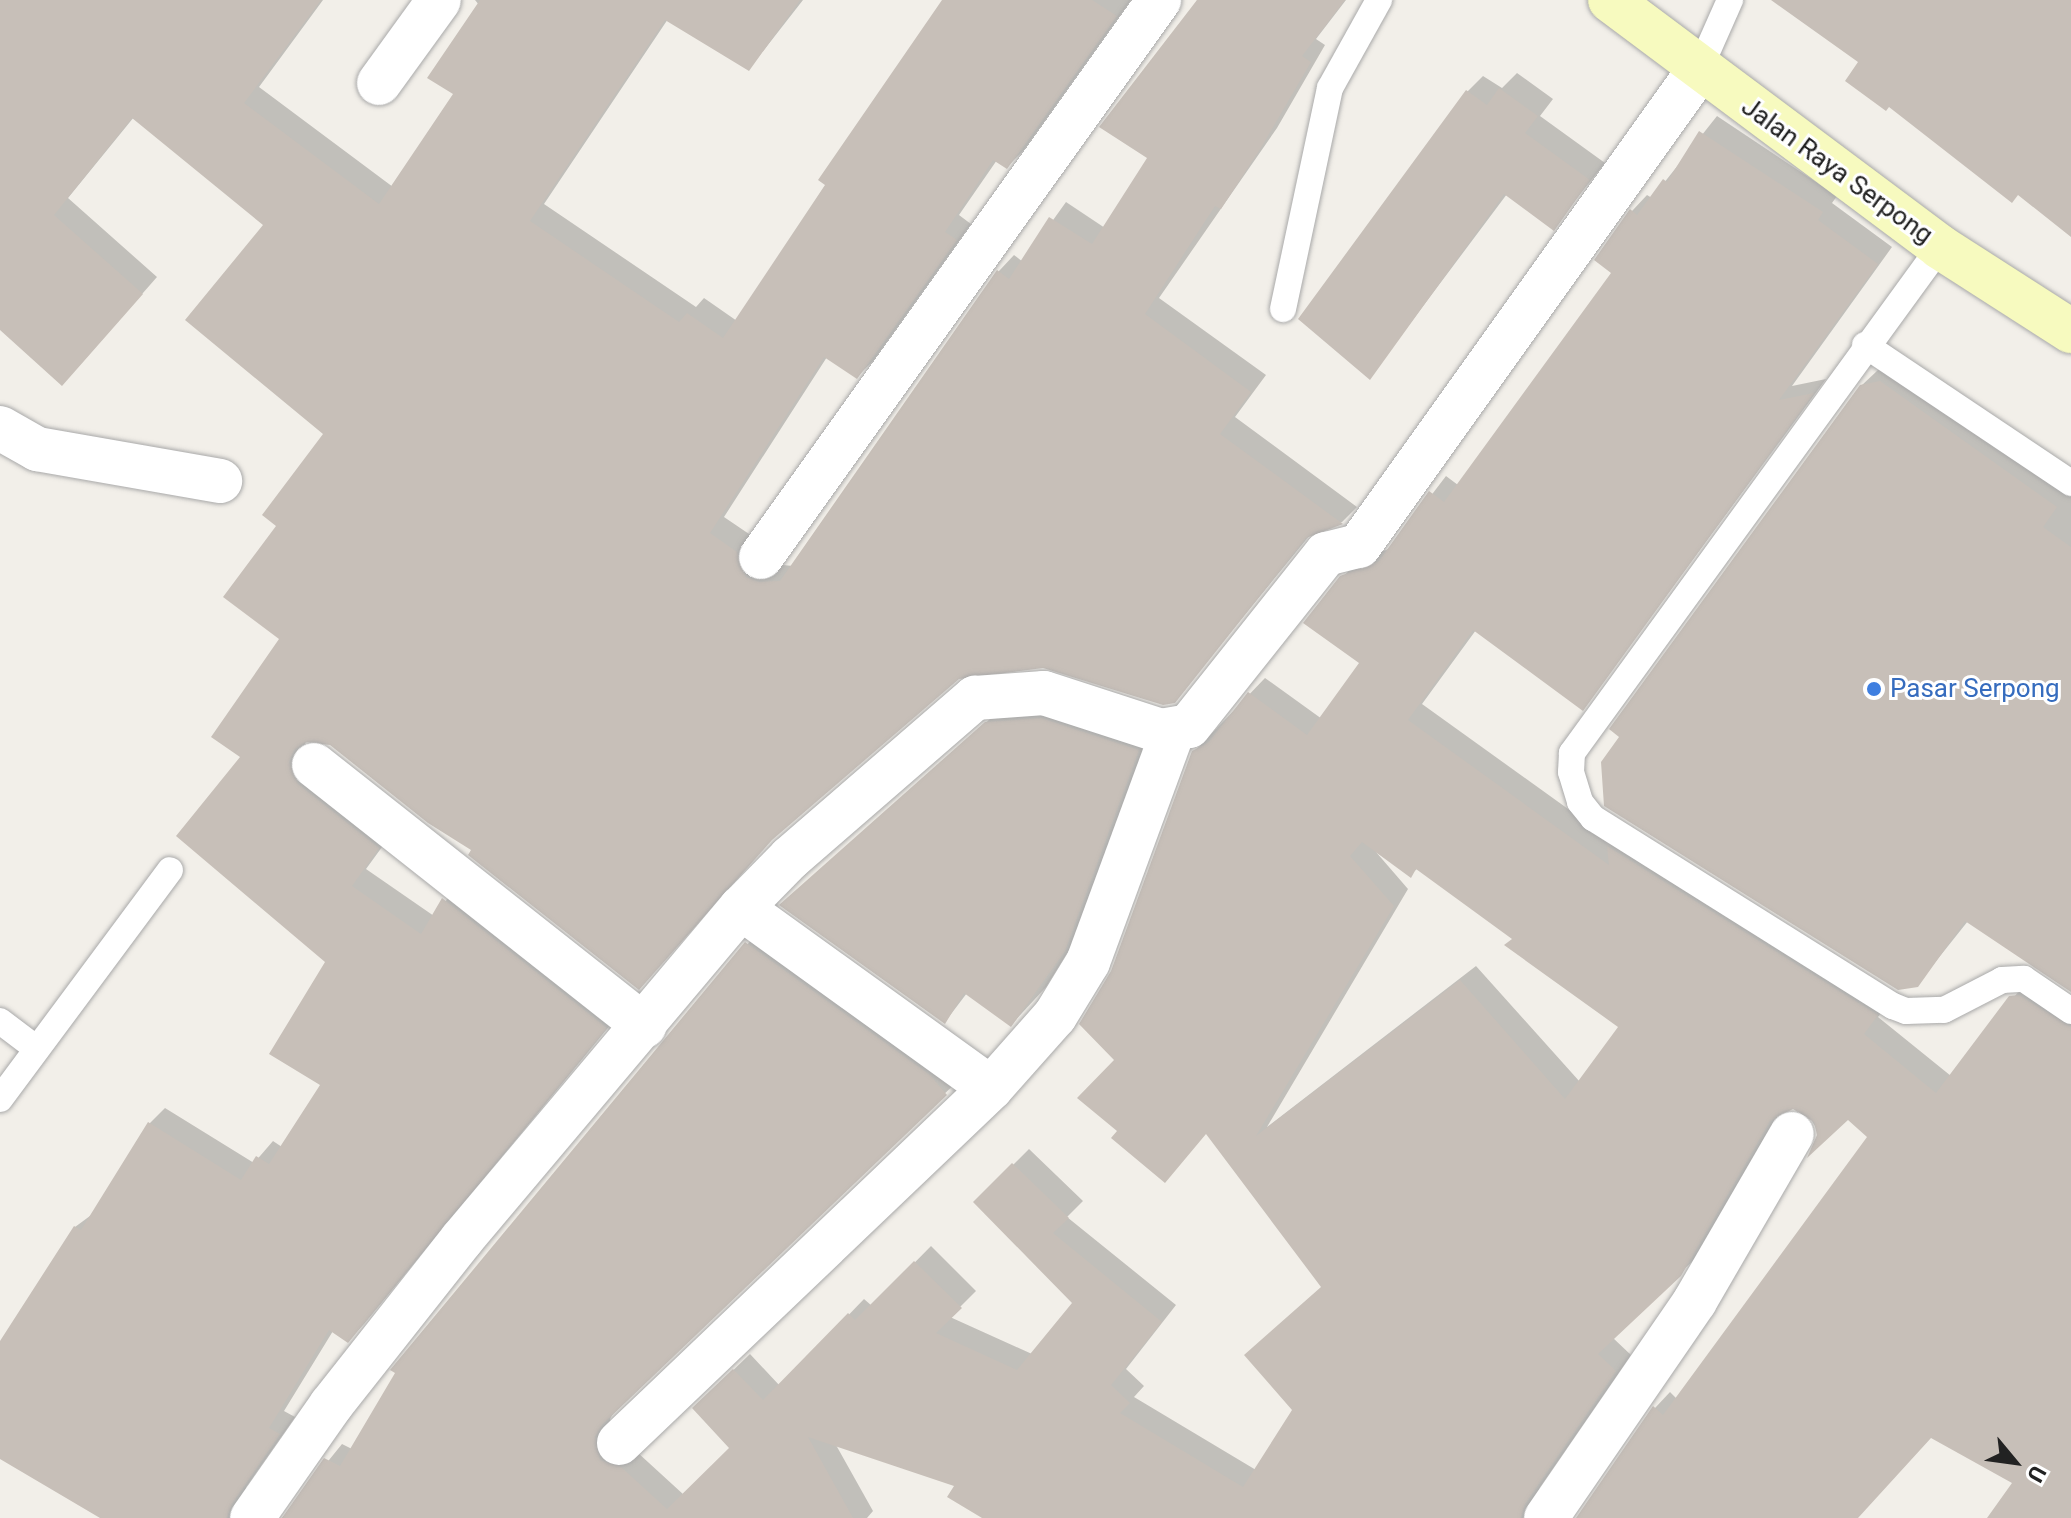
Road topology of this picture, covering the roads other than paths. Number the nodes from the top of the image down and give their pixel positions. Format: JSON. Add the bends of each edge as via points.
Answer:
{"nodes":[{"id":1,"x":439,"y":0,"type":"edge"},
{"id":2,"x":1159,"y":0,"type":"edge"},
{"id":3,"x":1379,"y":0,"type":"edge"},
{"id":4,"x":1610,"y":0,"type":"edge"},
{"id":5,"x":1730,"y":0,"type":"edge"},
{"id":6,"x":1699,"y":70,"type":"junction"},
{"id":7,"x":379,"y":83,"type":"dead end"},
{"id":8,"x":1940,"y":247,"type":"junction"},
{"id":9,"x":1283,"y":309,"type":"dead end"},
{"id":10,"x":2071,"y":331,"type":"edge"},
{"id":11,"x":1865,"y":345,"type":"junction"},
{"id":12,"x":0,"y":428,"type":"edge"},
{"id":13,"x":220,"y":481,"type":"dead end"},
{"id":14,"x":2071,"y":483,"type":"edge"},
{"id":15,"x":761,"y":557,"type":"dead end"},
{"id":16,"x":1173,"y":731,"type":"junction"},
{"id":17,"x":314,"y":765,"type":"dead end"},
{"id":18,"x":170,"y":870,"type":"dead end"},
{"id":19,"x":741,"y":908,"type":"junction"},
{"id":20,"x":2071,"y":1011,"type":"edge"},
{"id":21,"x":0,"y":1021,"type":"edge"},
{"id":22,"x":644,"y":1026,"type":"junction"},
{"id":23,"x":37,"y":1049,"type":"junction"},
{"id":24,"x":991,"y":1088,"type":"junction"},
{"id":25,"x":0,"y":1099,"type":"edge"},
{"id":26,"x":1792,"y":1134,"type":"dead end"},
{"id":27,"x":619,"y":1443,"type":"dead end"},
{"id":28,"x":252,"y":1518,"type":"edge"},
{"id":29,"x":1546,"y":1518,"type":"edge"}],
"edges":[{"from":1,"to":7,"type":"street"},
{"from":2,"to":15,"type":"street"},
{"from":3,"to":9,"type":"lane","via":[[1330,88]]},
{"from":4,"to":6,"type":"main road","name":"Jalan Raya Serpong"},
{"from":5,"to":6,"type":"lane"},
{"from":6,"to":8,"type":"main road","name":"Jalan Raya Serpong"},
{"from":6,"to":16,"type":"street","via":[[1359,546],[1326,554],[1189,726]]},
{"from":8,"to":10,"type":"main road","name":"Jalan Raya Serpong"},
{"from":8,"to":11,"type":"lane"},
{"from":11,"to":14,"type":"lane"},
{"from":11,"to":20,"type":"lane","via":[[1572,753],[1575,790],[1593,818],[1893,1006],[1944,1010],[2002,980],[2024,979]]},
{"from":12,"to":13,"type":"street","via":[[37,449]]},
{"from":16,"to":19,"type":"street","via":[[1044,693],[979,696],[790,858]]},
{"from":16,"to":24,"type":"street","via":[[1077,986]]},
{"from":17,"to":22,"type":"street"},
{"from":18,"to":23,"type":"lane"},
{"from":19,"to":22,"type":"street"},
{"from":19,"to":24,"type":"street"},
{"from":21,"to":23,"type":"lane"},
{"from":22,"to":28,"type":"street","via":[[462,1239],[331,1405]]},
{"from":23,"to":25,"type":"lane"},
{"from":24,"to":27,"type":"street"},
{"from":26,"to":29,"type":"street","via":[[1695,1301]]}]}
